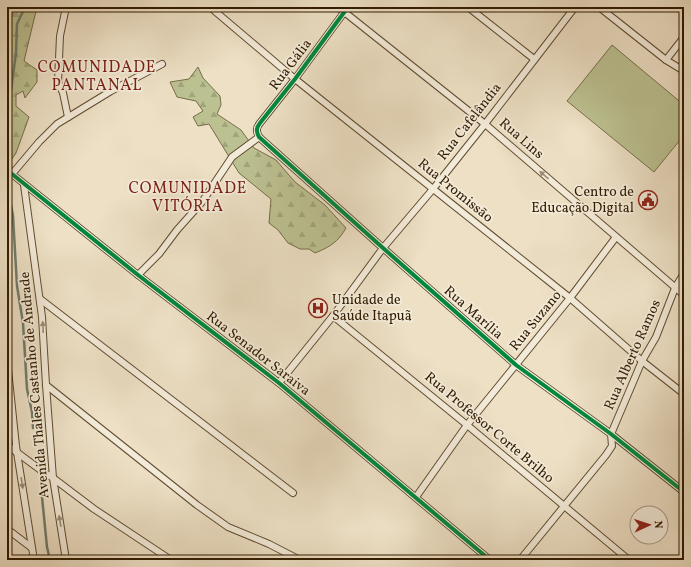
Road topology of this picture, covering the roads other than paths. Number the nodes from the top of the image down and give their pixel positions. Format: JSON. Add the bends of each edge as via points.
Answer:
{"nodes":[{"id":1,"x":66,"y":7,"type":"edge"},
{"id":2,"x":210,"y":7,"type":"edge"},
{"id":3,"x":338,"y":7,"type":"edge"},
{"id":4,"x":468,"y":7,"type":"edge"},
{"id":5,"x":575,"y":7,"type":"edge"},
{"id":6,"x":599,"y":7,"type":"edge"},
{"id":7,"x":346,"y":10,"type":"edge"},
{"id":8,"x":684,"y":37,"type":"edge"},
{"id":9,"x":534,"y":59,"type":"junction"},
{"id":10,"x":666,"y":60,"type":"junction"},
{"id":11,"x":162,"y":64,"type":"dead end"},
{"id":12,"x":684,"y":72,"type":"edge"},
{"id":13,"x":295,"y":79,"type":"junction"},
{"id":14,"x":68,"y":117,"type":"junction"},
{"id":15,"x":485,"y":124,"type":"junction"},
{"id":16,"x":259,"y":137,"type":"junction"},
{"id":17,"x":10,"y":172,"type":"edge"},
{"id":18,"x":24,"y":185,"type":"junction"},
{"id":19,"x":433,"y":188,"type":"junction"},
{"id":20,"x":616,"y":237,"type":"junction"},
{"id":21,"x":383,"y":248,"type":"junction"},
{"id":22,"x":684,"y":273,"type":"edge"},
{"id":23,"x":138,"y":275,"type":"junction"},
{"id":24,"x":675,"y":288,"type":"junction"},
{"id":25,"x":684,"y":295,"type":"edge"},
{"id":26,"x":570,"y":298,"type":"junction"},
{"id":27,"x":40,"y":299,"type":"junction"},
{"id":28,"x":333,"y":316,"type":"junction"},
{"id":29,"x":7,"y":360,"type":"edge"},
{"id":30,"x":642,"y":361,"type":"junction"},
{"id":31,"x":516,"y":365,"type":"junction"},
{"id":32,"x":279,"y":383,"type":"junction"},
{"id":33,"x":46,"y":385,"type":"junction"},
{"id":34,"x":684,"y":394,"type":"edge"},
{"id":35,"x":467,"y":426,"type":"junction"},
{"id":36,"x":611,"y":434,"type":"junction"},
{"id":37,"x":7,"y":445,"type":"edge"},
{"id":38,"x":18,"y":454,"type":"junction"},
{"id":39,"x":54,"y":478,"type":"junction"},
{"id":40,"x":684,"y":492,"type":"edge"},
{"id":41,"x":293,"y":494,"type":"dead end"},
{"id":42,"x":416,"y":497,"type":"junction"},
{"id":43,"x":564,"y":506,"type":"junction"},
{"id":44,"x":7,"y":529,"type":"edge"},
{"id":45,"x":32,"y":548,"type":"junction"},
{"id":46,"x":34,"y":560,"type":"edge"},
{"id":47,"x":66,"y":560,"type":"edge"},
{"id":48,"x":172,"y":560,"type":"edge"},
{"id":49,"x":300,"y":560,"type":"edge"},
{"id":50,"x":490,"y":560,"type":"edge"},
{"id":51,"x":520,"y":560,"type":"edge"},
{"id":52,"x":628,"y":560,"type":"edge"}],
"edges":[{"from":1,"to":14,"type":"street","via":[[60,36],[58,82]]},
{"from":2,"to":13,"type":"street","name":"Rua Promissão"},
{"from":3,"to":7,"type":"street","name":"Rua Lins"},
{"from":4,"to":9,"type":"street"},
{"from":5,"to":9,"type":"street","name":"Rua Cafelândia"},
{"from":6,"to":10,"type":"street"},
{"from":7,"to":13,"type":"street","name":"Rua Gália"},
{"from":7,"to":15,"type":"street","name":"Rua Lins"},
{"from":8,"to":10,"type":"street"},
{"from":9,"to":15,"type":"street","name":"Rua Cafelândia"},
{"from":10,"to":12,"type":"street"},
{"from":11,"to":14,"type":"street"},
{"from":13,"to":16,"type":"street","name":"Rua Gália","via":[[256,128]]},
{"from":13,"to":19,"type":"street","name":"Rua Promissão"},
{"from":14,"to":17,"type":"street"},
{"from":15,"to":19,"type":"street","name":"Rua Cafelândia"},
{"from":20,"to":15,"type":"street","name":"Rua Lins","one_way":true},
{"from":16,"to":21,"type":"street","name":"Rua Marília"},
{"from":16,"to":23,"type":"street","via":[[232,157],[202,202]]},
{"from":17,"to":18,"type":"street","name":"Rua Senador Saraiva"},
{"from":18,"to":23,"type":"street","name":"Rua Senador Saraiva"},
{"from":18,"to":27,"type":"street","name":"Avenida Thales Castanho de Andrade"},
{"from":19,"to":21,"type":"street","name":"Rua Cafelândia"},
{"from":19,"to":26,"type":"street","name":"Rua Promissão"},
{"from":20,"to":24,"type":"street","name":"Rua Lins"},
{"from":20,"to":26,"type":"street","name":"Rua Suzano"},
{"from":21,"to":28,"type":"street","name":"Rua Cafelândia"},
{"from":21,"to":31,"type":"street","name":"Rua Marília"},
{"from":22,"to":24,"type":"street","name":"Rua Alberto Ramos"},
{"from":23,"to":32,"type":"street","name":"Rua Senador Saraiva"},
{"from":24,"to":25,"type":"street","name":"Rua Lins"},
{"from":24,"to":30,"type":"street","name":"Rua Alberto Ramos","via":[[656,337]]},
{"from":26,"to":30,"type":"street","name":"Rua Promissão"},
{"from":26,"to":31,"type":"street","name":"Rua Suzano"},
{"from":33,"to":27,"type":"street","name":"Avenida Thales Castanho de Andrade","one_way":true},
{"from":27,"to":41,"type":"street"},
{"from":28,"to":32,"type":"street","name":"Rua Cafelândia"},
{"from":28,"to":35,"type":"street","name":"Rua Professor Corte Brilho"},
{"from":29,"to":38,"type":"street","name":"Avenida Thales Castanho de Andrade"},
{"from":30,"to":34,"type":"street","name":"Rua Promissão"},
{"from":30,"to":36,"type":"street","name":"Rua Alberto Ramos"},
{"from":31,"to":35,"type":"street","name":"Rua Suzano"},
{"from":31,"to":36,"type":"street","name":"Rua Marília"},
{"from":32,"to":42,"type":"street","name":"Rua Senador Saraiva"},
{"from":33,"to":39,"type":"street","name":"Avenida Thales Castanho de Andrade"},
{"from":33,"to":49,"type":"street","via":[[228,527]]},
{"from":35,"to":42,"type":"street","name":"Rua Suzano"},
{"from":35,"to":43,"type":"street","name":"Rua Professor Corte Brilho"},
{"from":36,"to":40,"type":"street","name":"Rua Marília"},
{"from":36,"to":43,"type":"street","name":"Rua Alberto Ramos","via":[[612,446]]},
{"from":37,"to":38,"type":"street"},
{"from":38,"to":39,"type":"street"},
{"from":38,"to":45,"type":"street","name":"Avenida Thales Castanho de Andrade","one_way":true},
{"from":47,"to":39,"type":"street","name":"Avenida Thales Castanho de Andrade","one_way":true},
{"from":39,"to":48,"type":"street","via":[[94,509]]},
{"from":42,"to":50,"type":"street","name":"Rua Senador Saraiva"},
{"from":43,"to":51,"type":"street","name":"Rua Alberto Ramos"},
{"from":43,"to":52,"type":"street","name":"Rua Professor Corte Brilho"},
{"from":44,"to":45,"type":"street"},
{"from":45,"to":46,"type":"street","name":"Avenida Thales Castanho de Andrade"}]}
